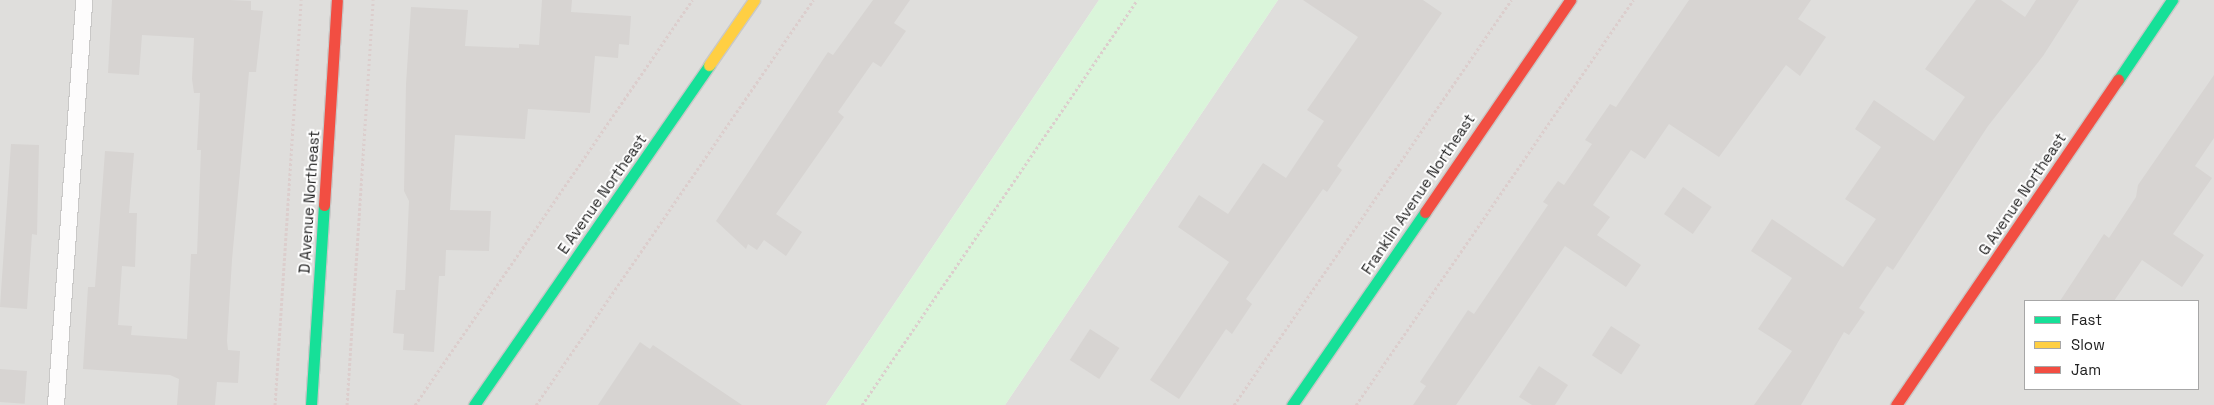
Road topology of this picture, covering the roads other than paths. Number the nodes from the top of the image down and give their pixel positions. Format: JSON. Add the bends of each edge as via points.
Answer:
{"nodes":[{"id":1,"x":84,"y":0,"type":"edge"},
{"id":2,"x":337,"y":0,"type":"edge"},
{"id":3,"x":754,"y":0,"type":"edge"},
{"id":4,"x":1570,"y":0,"type":"edge"},
{"id":5,"x":2172,"y":0,"type":"edge"},
{"id":6,"x":56,"y":405,"type":"edge"},
{"id":7,"x":311,"y":405,"type":"edge"},
{"id":8,"x":474,"y":405,"type":"edge"},
{"id":9,"x":1292,"y":405,"type":"edge"},
{"id":10,"x":1896,"y":405,"type":"edge"}],
"edges":[{"from":1,"to":6,"type":"lane"},
{"from":2,"to":7,"type":"street","name":"D Avenue Northeast"},
{"from":3,"to":8,"type":"street","name":"E Avenue Northeast"},
{"from":4,"to":9,"type":"street","name":"Franklin Avenue Northeast"},
{"from":5,"to":10,"type":"street","name":"G Avenue Northeast"}]}
